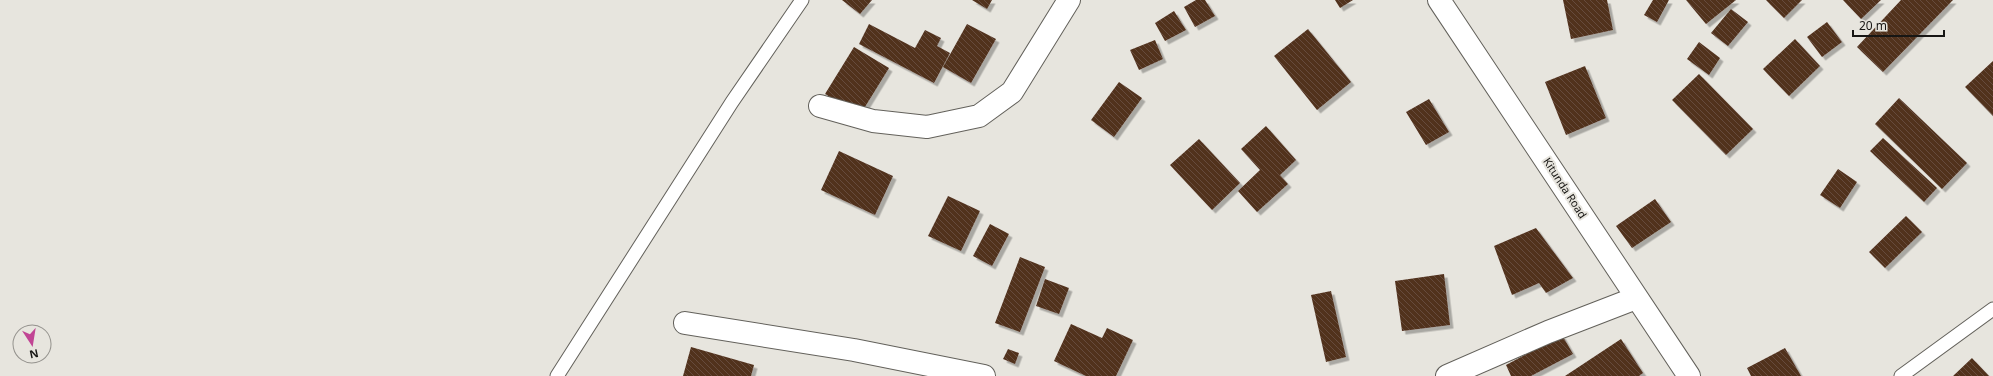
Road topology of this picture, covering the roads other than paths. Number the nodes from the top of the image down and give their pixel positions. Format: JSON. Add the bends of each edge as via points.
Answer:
{"nodes":[{"id":1,"x":802,"y":0,"type":"edge"},
{"id":2,"x":1069,"y":0,"type":"edge"},
{"id":3,"x":1439,"y":0,"type":"edge"},
{"id":4,"x":820,"y":106,"type":"dead end"},
{"id":5,"x":1636,"y":298,"type":"junction"},
{"id":6,"x":1993,"y":309,"type":"edge"},
{"id":7,"x":685,"y":322,"type":"dead end"},
{"id":8,"x":557,"y":376,"type":"edge"},
{"id":9,"x":984,"y":376,"type":"edge"},
{"id":10,"x":1447,"y":376,"type":"edge"},
{"id":11,"x":1689,"y":376,"type":"edge"},
{"id":12,"x":1901,"y":376,"type":"edge"}],
"edges":[{"from":1,"to":8,"type":"lane","via":[[732,102]]},
{"from":2,"to":4,"type":"street","via":[[1012,92],[979,116],[927,127],[873,121]]},
{"from":3,"to":5,"type":"street","name":"Kitunda Road"},
{"from":5,"to":10,"type":"street","via":[[1548,332]]},
{"from":5,"to":11,"type":"street","name":"Kitunda Road"},
{"from":6,"to":12,"type":"lane"},
{"from":7,"to":9,"type":"street","via":[[854,350]]}]}
